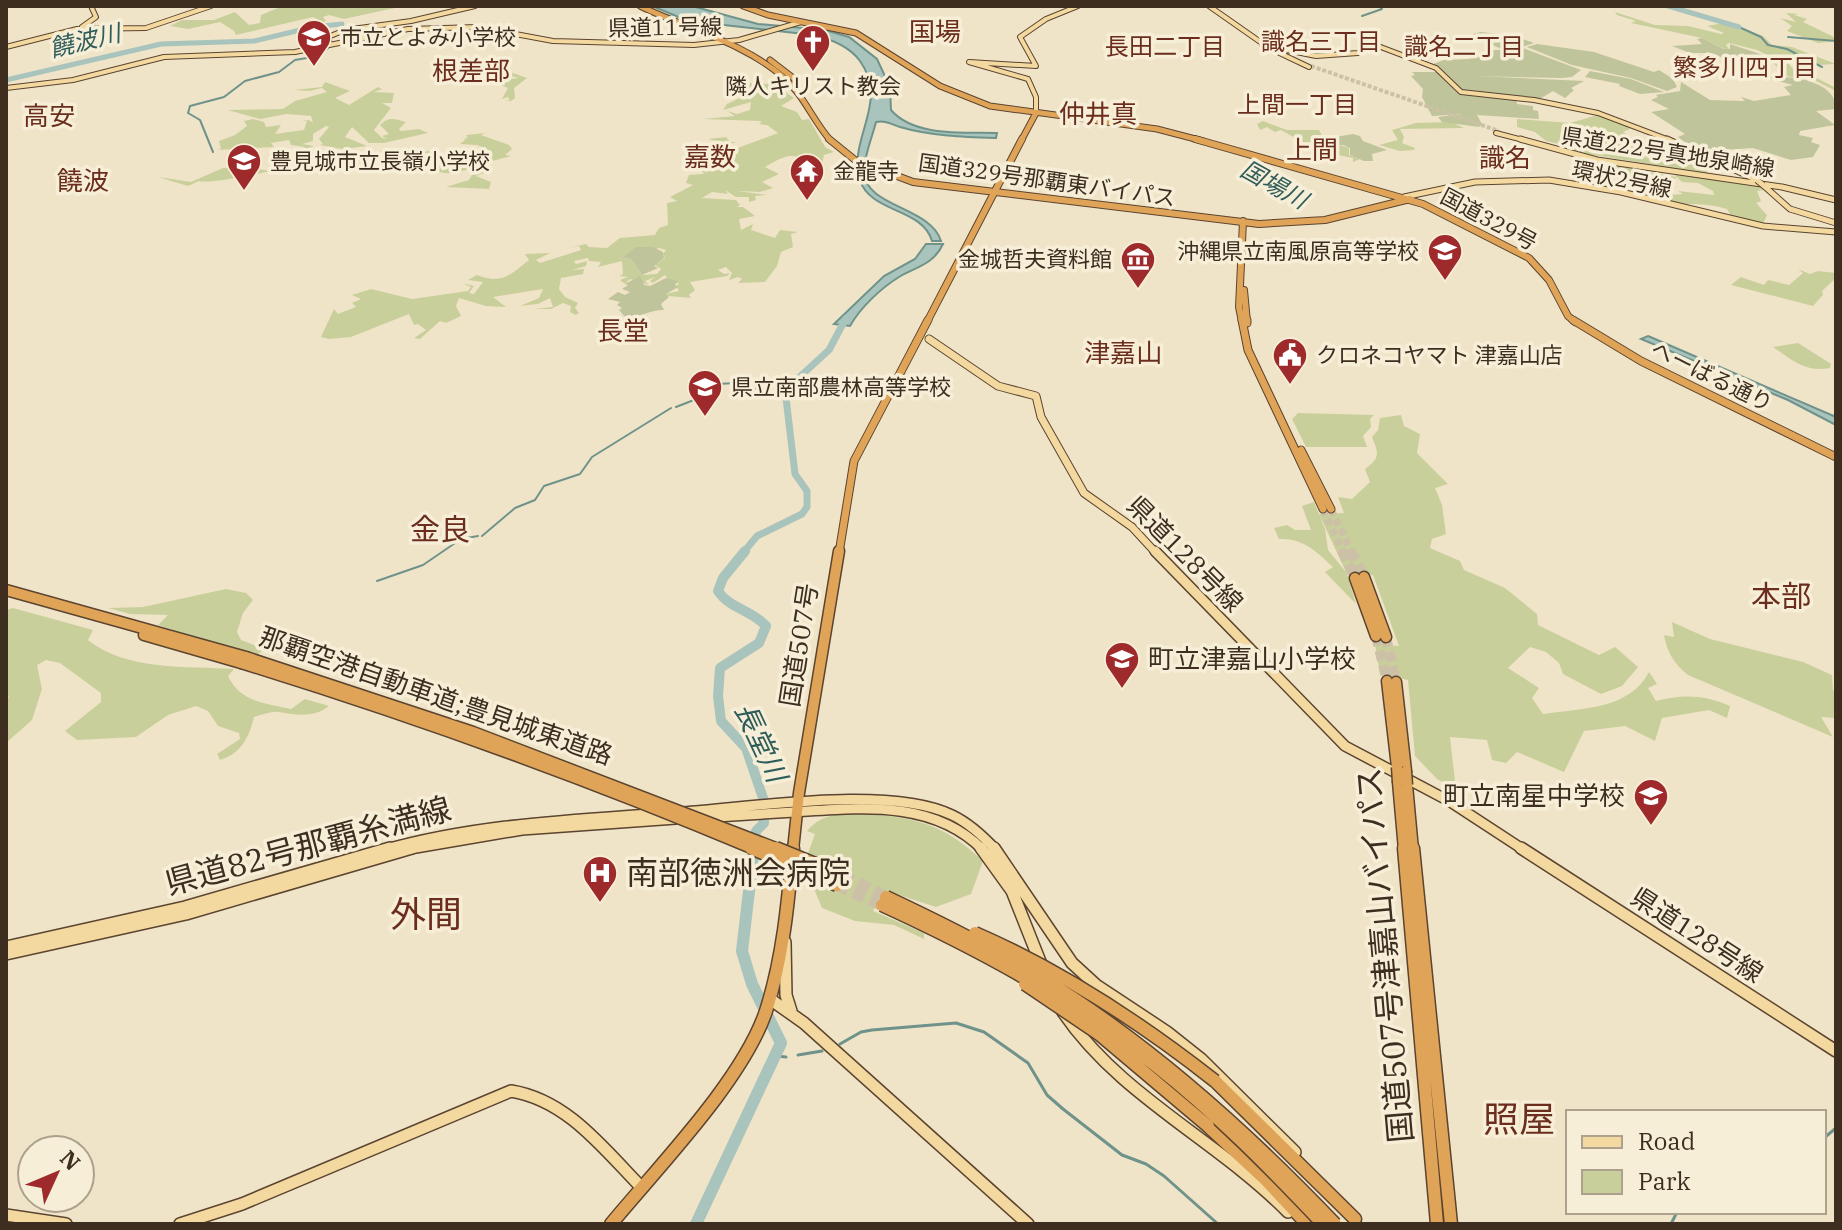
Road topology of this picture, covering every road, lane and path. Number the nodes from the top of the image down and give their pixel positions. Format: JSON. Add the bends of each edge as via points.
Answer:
{"nodes":[{"id":1,"x":91,"y":6,"type":"edge"},
{"id":2,"x":211,"y":6,"type":"edge"},
{"id":3,"x":475,"y":6,"type":"edge"},
{"id":4,"x":643,"y":6,"type":"edge"},
{"id":5,"x":743,"y":6,"type":"edge"},
{"id":6,"x":1078,"y":6,"type":"edge"},
{"id":7,"x":1211,"y":6,"type":"edge"},
{"id":8,"x":791,"y":19,"type":"junction"},
{"id":9,"x":806,"y":22,"type":"junction"},
{"id":10,"x":786,"y":25,"type":"junction"},
{"id":11,"x":334,"y":28,"type":"dead end"},
{"id":12,"x":77,"y":29,"type":"junction"},
{"id":13,"x":347,"y":29,"type":"junction"},
{"id":14,"x":728,"y":42,"type":"junction"},
{"id":15,"x":330,"y":45,"type":"junction"},
{"id":16,"x":1264,"y":45,"type":"junction"},
{"id":17,"x":6,"y":47,"type":"edge"},
{"id":18,"x":761,"y":55,"type":"junction"},
{"id":19,"x":753,"y":56,"type":"junction"},
{"id":20,"x":961,"y":59,"type":"dead end"},
{"id":21,"x":972,"y":61,"type":"junction"},
{"id":22,"x":1310,"y":66,"type":"tunnel mouth"},
{"id":23,"x":6,"y":88,"type":"edge"},
{"id":24,"x":1036,"y":113,"type":"junction"},
{"id":25,"x":1497,"y":132,"type":"tunnel mouth"},
{"id":26,"x":855,"y":158,"type":"junction"},
{"id":27,"x":1756,"y":179,"type":"junction"},
{"id":28,"x":1764,"y":186,"type":"junction"},
{"id":29,"x":994,"y":192,"type":"junction"},
{"id":30,"x":1407,"y":198,"type":"junction"},
{"id":31,"x":1836,"y":199,"type":"edge"},
{"id":32,"x":1243,"y":221,"type":"junction"},
{"id":33,"x":1261,"y":221,"type":"junction"},
{"id":34,"x":1291,"y":221,"type":"junction"},
{"id":35,"x":1836,"y":223,"type":"edge"},
{"id":36,"x":1835,"y":233,"type":"edge"},
{"id":37,"x":1575,"y":322,"type":"joint"},
{"id":38,"x":929,"y":339,"type":"dead end"},
{"id":39,"x":1836,"y":457,"type":"edge"},
{"id":40,"x":1327,"y":509,"type":"tunnel mouth"},
{"id":41,"x":1360,"y":578,"type":"tunnel mouth"},
{"id":42,"x":8,"y":595,"type":"edge"},
{"id":43,"x":1381,"y":637,"type":"tunnel mouth"},
{"id":44,"x":243,"y":660,"type":"junction"},
{"id":45,"x":1392,"y":682,"type":"tunnel mouth"},
{"id":46,"x":1403,"y":784,"type":"junction"},
{"id":47,"x":797,"y":808,"type":"junction"},
{"id":48,"x":752,"y":811,"type":"junction"},
{"id":49,"x":840,"y":880,"type":"tunnel mouth"},
{"id":50,"x":884,"y":901,"type":"tunnel mouth"},
{"id":51,"x":922,"y":917,"type":"junction"},
{"id":52,"x":784,"y":937,"type":"junction"},
{"id":53,"x":6,"y":947,"type":"edge"},
{"id":54,"x":6,"y":954,"type":"edge"},
{"id":55,"x":770,"y":999,"type":"junction"},
{"id":56,"x":791,"y":1013,"type":"junction"},
{"id":57,"x":1836,"y":1051,"type":"edge"},
{"id":58,"x":641,"y":1187,"type":"junction"},
{"id":59,"x":6,"y":1215,"type":"edge"},
{"id":60,"x":1357,"y":1221,"type":"edge"},
{"id":61,"x":66,"y":1224,"type":"edge"},
{"id":62,"x":180,"y":1224,"type":"edge"},
{"id":63,"x":611,"y":1224,"type":"edge"},
{"id":64,"x":1028,"y":1224,"type":"edge"},
{"id":65,"x":1299,"y":1224,"type":"edge"},
{"id":66,"x":1307,"y":1224,"type":"edge"},
{"id":67,"x":1323,"y":1224,"type":"edge"},
{"id":68,"x":1335,"y":1224,"type":"edge"},
{"id":69,"x":1437,"y":1224,"type":"edge"},
{"id":70,"x":1451,"y":1224,"type":"edge"}],
"edges":[{"from":1,"to":12,"type":"main road","via":[[95,18]]},
{"from":2,"to":12,"type":"main road","via":[[146,28]]},
{"from":3,"to":13,"type":"main road"},
{"from":4,"to":14,"type":"highway","name":"国道329号那覇東バイパス"},
{"from":5,"to":8,"type":"highway","name":"国道329号"},
{"from":6,"to":21,"type":"main road","via":[[1020,37],[1036,66]]},
{"from":7,"to":16,"type":"main road","name":"県道222号真地泉崎線"},
{"from":8,"to":9,"type":"highway","name":"国道329号"},
{"from":8,"to":10,"type":"highway"},
{"from":9,"to":10,"type":"main road","name":"県道11号線"},
{"from":9,"to":24,"type":"highway","name":"国道329号","via":[[823,22],[862,36],[948,90],[990,106]]},
{"from":10,"to":14,"type":"main road","name":"県道11号線"},
{"from":11,"to":13,"type":"main road"},
{"from":12,"to":17,"type":"main road"},
{"from":13,"to":15,"type":"main road","via":[[328,37]]},
{"from":14,"to":15,"type":"main road","name":"県道11号線","via":[[555,43],[474,29],[404,31]]},
{"from":14,"to":18,"type":"highway","name":"国道329号那覇東バイパス"},
{"from":14,"to":19,"type":"highway","name":"国道329号那覇東バイパス"},
{"from":15,"to":23,"type":"main road","name":"県道11号線","via":[[286,53],[168,56],[77,80]]},
{"from":16,"to":22,"type":"main road","name":"県道222号真地泉崎線","via":[[1277,56]]},
{"from":16,"to":27,"type":"main road","name":"県道222号真地泉崎線","via":[[1316,56],[1378,46],[1436,68],[1463,92],[1598,113]]},
{"from":18,"to":19,"type":"highway"},
{"from":18,"to":26,"type":"highway","name":"国道329号那覇東バイパス","via":[[800,83],[830,134]]},
{"from":19,"to":26,"type":"highway","name":"国道329号那覇東バイパス","via":[[799,91],[829,140]]},
{"from":20,"to":21,"type":"main road"},
{"from":21,"to":24,"type":"main road","via":[[1028,79]]},
{"from":24,"to":29,"type":"highway","name":"国道507号"},
{"from":24,"to":30,"type":"highway","name":"国道329号","via":[[1157,129]]},
{"from":25,"to":31,"type":"main road","name":"県道222号真地泉崎線","via":[[1609,161]]},
{"from":26,"to":29,"type":"highway","name":"国道329号那覇東バイパス","via":[[914,178]]},
{"from":27,"to":28,"type":"main road","name":"県道222号真地泉崎線","bridge":true},
{"from":27,"to":31,"type":"main road"},
{"from":28,"to":31,"type":"main road"},
{"from":28,"to":35,"type":"main road","name":"県道222号真地泉崎線","via":[[1790,209]]},
{"from":29,"to":32,"type":"highway","name":"国道329号那覇東バイパス"},
{"from":29,"to":47,"type":"highway","name":"国道507号","via":[[854,461]]},
{"from":30,"to":34,"type":"highway","name":"国道329号那覇東バイパス"},
{"from":30,"to":34,"type":"highway","name":"国道329号那覇東バイパス","via":[[1310,222]]},
{"from":30,"to":36,"type":"main road","name":"環状2号線","via":[[1489,182],[1552,181],[1761,228]]},
{"from":30,"to":37,"type":"highway","name":"国道329号","via":[[1537,264]]},
{"from":32,"to":33,"type":"highway","name":"国道329号那覇東バイパス"},
{"from":32,"to":40,"type":"highway","via":[[1245,310],[1254,350]]},
{"from":33,"to":34,"type":"highway","name":"国道329号那覇東バイパス"},
{"from":33,"to":34,"type":"highway","name":"国道329号那覇東バイパス"},
{"from":37,"to":39,"type":"highway","name":"へーばる通り","via":[[1641,361]]},
{"from":38,"to":57,"type":"main road","name":"県道128号線","via":[[998,386],[1036,396],[1041,417],[1084,493],[1130,524],[1345,746],[1449,801]]},
{"from":41,"to":43,"type":"highway"},
{"from":42,"to":44,"type":"highway","name":"那覇空港自動車道;豊見城東道路"},
{"from":42,"to":44,"type":"highway","name":"那覇空港自動車道;豊見城東道路","via":[[35,598]]},
{"from":44,"to":49,"type":"highway","name":"那覇空港自動車道;豊見城東道路","bridge":true,"via":[[543,763]]},
{"from":45,"to":46,"type":"highway","name":"国道507号津嘉山バイパス","bridge":true},
{"from":46,"to":69,"type":"highway","name":"国道507号津嘉山バイパス"},
{"from":46,"to":70,"type":"highway","name":"国道507号津嘉山バイパス"},
{"from":47,"to":48,"type":"main road","name":"県道82号那覇糸満線"},
{"from":47,"to":52,"type":"highway","name":"国道507号"},
{"from":47,"to":60,"type":"main road","name":"県道82号那覇糸満線","via":[[863,798],[898,799],[942,811],[977,831],[1007,865],[1075,967],[1225,1079]]},
{"from":47,"to":65,"type":"main road","name":"県道82号那覇糸満線","via":[[909,810],[946,822],[979,845],[1005,878],[1047,982],[1084,1042],[1115,1073],[1237,1164]]},
{"from":48,"to":53,"type":"main road","name":"県道82号那覇糸満線","via":[[498,826],[431,836],[185,907]]},
{"from":48,"to":54,"type":"main road","name":"県道82号那覇糸満線","via":[[462,837],[366,859],[186,914]]},
{"from":50,"to":51,"type":"highway","bridge":true},
{"from":51,"to":60,"type":"highway","bridge":true,"via":[[997,942],[1067,979],[1168,1044],[1215,1081]]},
{"from":51,"to":66,"type":"highway","bridge":true,"via":[[1081,1021],[1208,1126]]},
{"from":51,"to":67,"type":"highway","bridge":true,"via":[[1131,1047],[1227,1127]]},
{"from":51,"to":68,"type":"highway","bridge":true,"via":[[1024,965],[1129,1033],[1231,1118]]},
{"from":52,"to":55,"type":"highway","name":"国道507号"},
{"from":52,"to":56,"type":"main road"},
{"from":55,"to":56,"type":"main road"},
{"from":55,"to":58,"type":"highway","name":"国道507号","via":[[727,1082]]},
{"from":56,"to":64,"type":"main road"},
{"from":58,"to":62,"type":"main road","via":[[555,1104],[511,1091],[242,1204]]},
{"from":58,"to":63,"type":"highway","name":"国道507号"},
{"from":59,"to":61,"type":"main road"}]}
